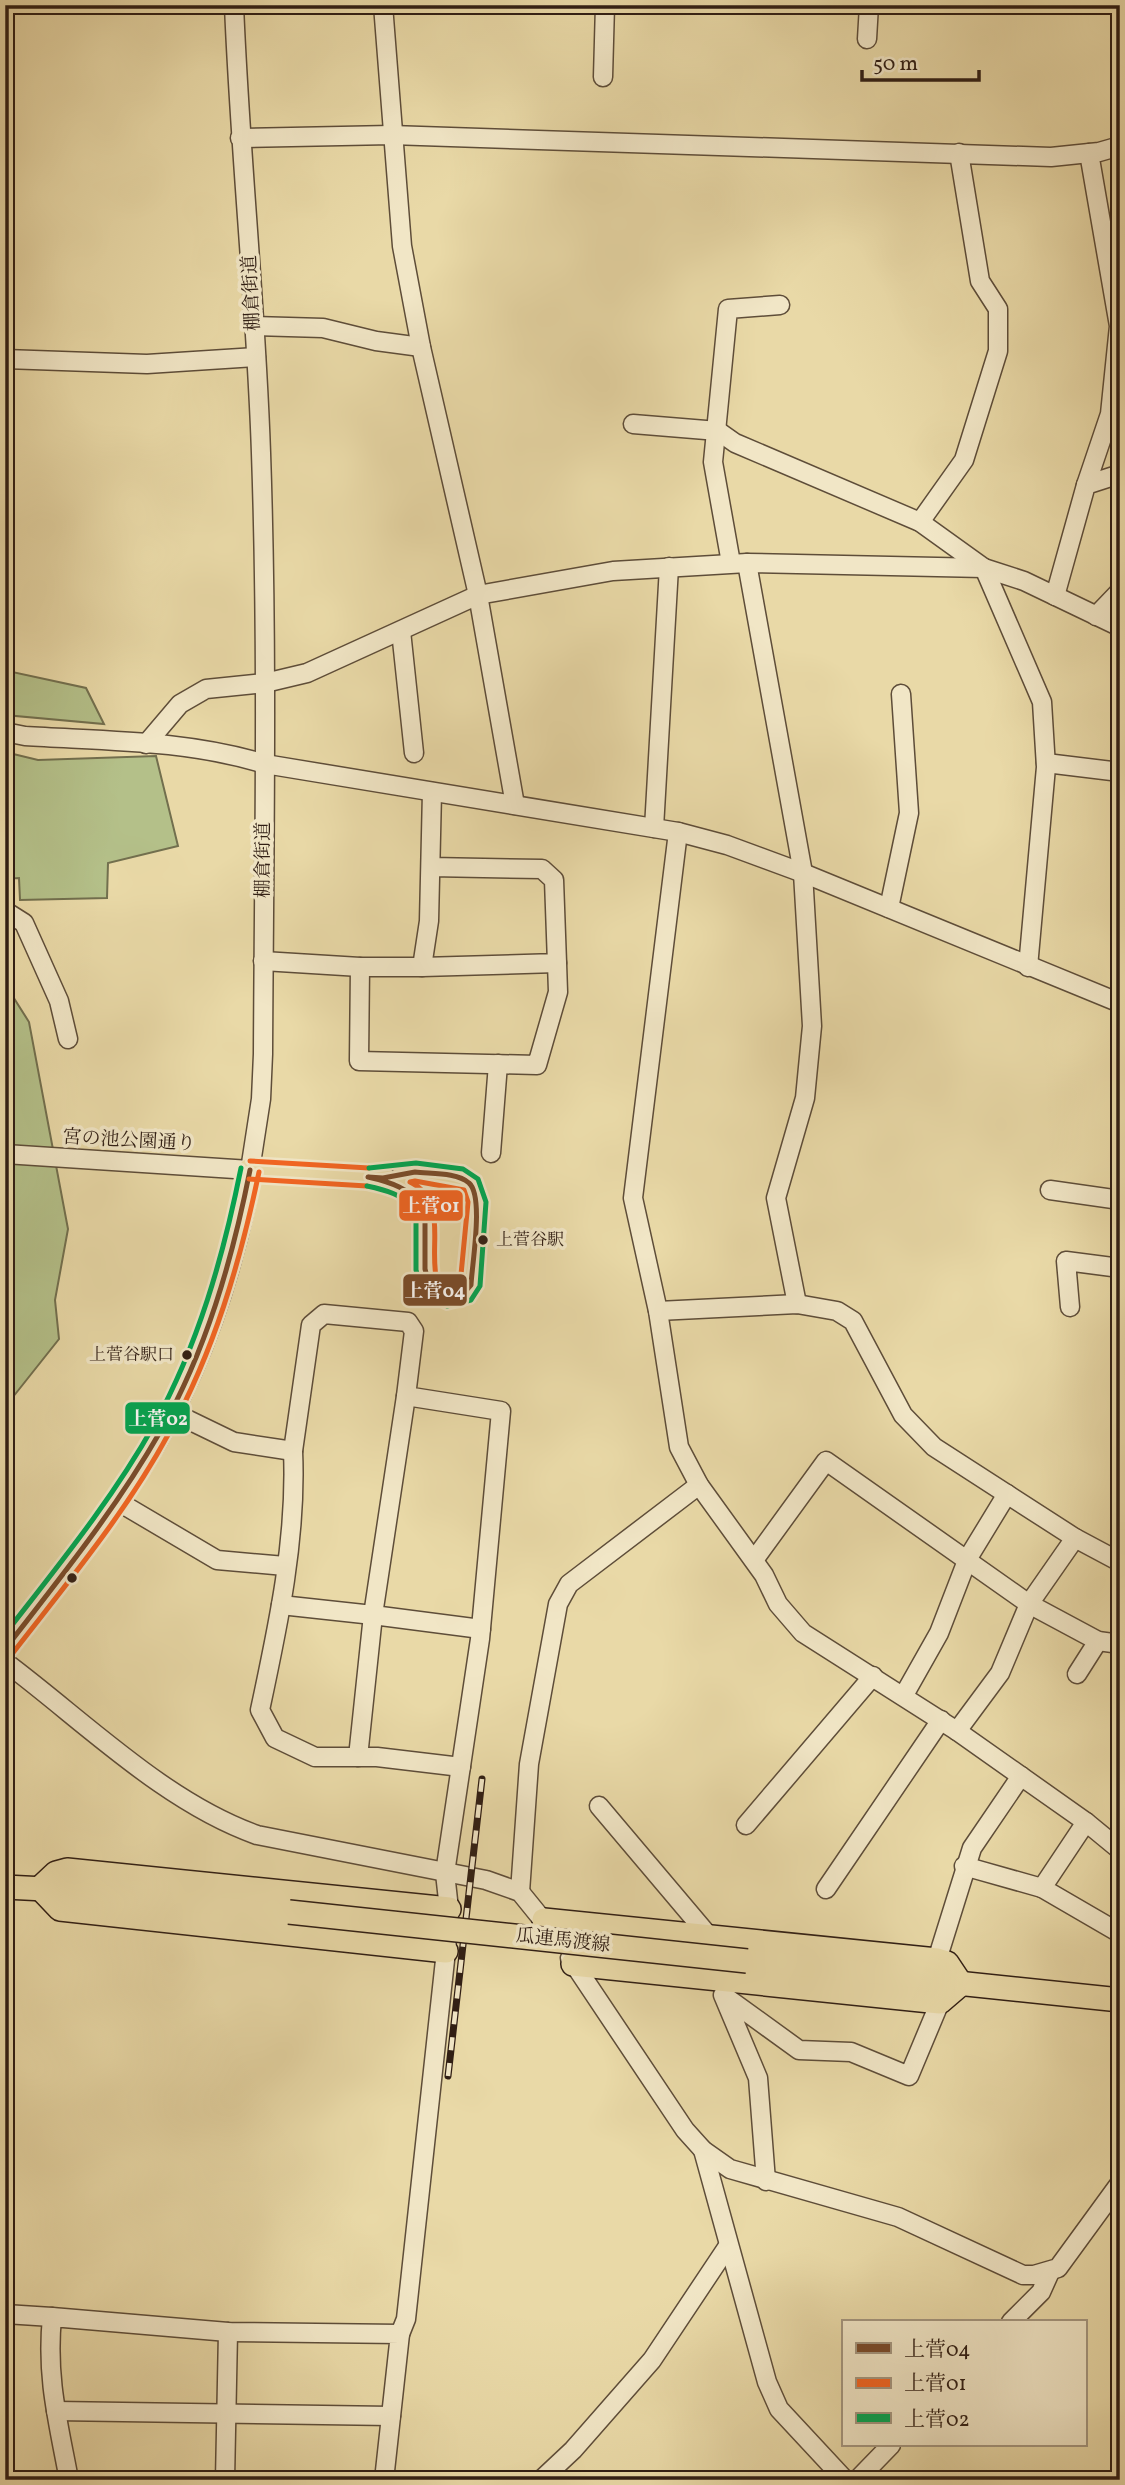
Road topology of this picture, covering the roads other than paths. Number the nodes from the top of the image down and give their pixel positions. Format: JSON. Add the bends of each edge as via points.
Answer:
{"nodes":[{"id":1,"x":234,"y":5,"type":"edge"},
{"id":2,"x":383,"y":5,"type":"edge"},
{"id":3,"x":605,"y":5,"type":"edge"},
{"id":4,"x":869,"y":5,"type":"edge"},
{"id":5,"x":867,"y":39,"type":"dead end"},
{"id":6,"x":603,"y":77,"type":"dead end"},
{"id":7,"x":391,"y":135,"type":"junction"},
{"id":8,"x":240,"y":138,"type":"junction"},
{"id":9,"x":1120,"y":145,"type":"edge"},
{"id":10,"x":959,"y":153,"type":"junction"},
{"id":11,"x":1089,"y":153,"type":"junction"},
{"id":12,"x":1112,"y":240,"type":"edge"},
{"id":13,"x":780,"y":305,"type":"dead end"},
{"id":14,"x":254,"y":326,"type":"junction"},
{"id":15,"x":1119,"y":326,"type":"edge"},
{"id":16,"x":421,"y":347,"type":"junction"},
{"id":17,"x":256,"y":357,"type":"junction"},
{"id":18,"x":5,"y":359,"type":"edge"},
{"id":19,"x":1114,"y":417,"type":"edge"},
{"id":20,"x":633,"y":424,"type":"dead end"},
{"id":21,"x":719,"y":431,"type":"junction"},
{"id":22,"x":1120,"y":474,"type":"edge"},
{"id":23,"x":1086,"y":485,"type":"junction"},
{"id":24,"x":920,"y":522,"type":"junction"},
{"id":25,"x":739,"y":563,"type":"junction"},
{"id":26,"x":669,"y":567,"type":"junction"},
{"id":27,"x":984,"y":568,"type":"junction"},
{"id":28,"x":1120,"y":591,"type":"edge"},
{"id":29,"x":478,"y":595,"type":"junction"},
{"id":30,"x":1055,"y":596,"type":"junction"},
{"id":31,"x":1096,"y":616,"type":"junction"},
{"id":32,"x":1120,"y":628,"type":"edge"},
{"id":33,"x":401,"y":631,"type":"junction"},
{"id":34,"x":265,"y":683,"type":"junction"},
{"id":35,"x":901,"y":694,"type":"dead end"},
{"id":36,"x":5,"y":732,"type":"edge"},
{"id":37,"x":146,"y":744,"type":"junction"},
{"id":38,"x":414,"y":753,"type":"dead end"},
{"id":39,"x":1046,"y":763,"type":"junction"},
{"id":40,"x":265,"y":764,"type":"junction"},
{"id":41,"x":1120,"y":772,"type":"edge"},
{"id":42,"x":432,"y":792,"type":"junction"},
{"id":43,"x":515,"y":805,"type":"junction"},
{"id":44,"x":654,"y":828,"type":"junction"},
{"id":45,"x":678,"y":832,"type":"junction"},
{"id":46,"x":431,"y":867,"type":"junction"},
{"id":47,"x":803,"y":873,"type":"junction"},
{"id":48,"x":889,"y":908,"type":"junction"},
{"id":49,"x":5,"y":911,"type":"edge"},
{"id":50,"x":263,"y":961,"type":"junction"},
{"id":51,"x":557,"y":963,"type":"junction"},
{"id":52,"x":360,"y":967,"type":"junction"},
{"id":53,"x":422,"y":967,"type":"junction"},
{"id":54,"x":1028,"y":967,"type":"junction"},
{"id":55,"x":1120,"y":1003,"type":"edge"},
{"id":56,"x":68,"y":1039,"type":"dead end"},
{"id":57,"x":498,"y":1064,"type":"junction"},
{"id":58,"x":491,"y":1153,"type":"dead end"},
{"id":59,"x":5,"y":1154,"type":"edge"},
{"id":60,"x":250,"y":1170,"type":"junction"},
{"id":61,"x":383,"y":1178,"type":"dead end"},
{"id":62,"x":1050,"y":1190,"type":"dead end"},
{"id":63,"x":1120,"y":1200,"type":"edge"},
{"id":64,"x":1120,"y":1268,"type":"edge"},
{"id":65,"x":797,"y":1304,"type":"junction"},
{"id":66,"x":1070,"y":1307,"type":"dead end"},
{"id":67,"x":659,"y":1311,"type":"junction"},
{"id":68,"x":406,"y":1396,"type":"junction"},
{"id":69,"x":170,"y":1411,"type":"junction"},
{"id":70,"x":293,"y":1451,"type":"junction"},
{"id":71,"x":699,"y":1485,"type":"junction"},
{"id":72,"x":1007,"y":1494,"type":"junction"},
{"id":73,"x":117,"y":1501,"type":"junction"},
{"id":74,"x":1075,"y":1538,"type":"junction"},
{"id":75,"x":968,"y":1558,"type":"junction"},
{"id":76,"x":754,"y":1560,"type":"junction"},
{"id":77,"x":1120,"y":1562,"type":"edge"},
{"id":78,"x":285,"y":1566,"type":"junction"},
{"id":79,"x":1029,"y":1604,"type":"junction"},
{"id":80,"x":281,"y":1605,"type":"junction"},
{"id":81,"x":373,"y":1615,"type":"junction"},
{"id":82,"x":481,"y":1629,"type":"junction"},
{"id":83,"x":1098,"y":1640,"type":"junction"},
{"id":84,"x":1120,"y":1644,"type":"edge"},
{"id":85,"x":5,"y":1649,"type":"edge"},
{"id":86,"x":5,"y":1662,"type":"edge"},
{"id":87,"x":1077,"y":1674,"type":"dead end"},
{"id":88,"x":873,"y":1676,"type":"junction"},
{"id":89,"x":904,"y":1695,"type":"junction"},
{"id":90,"x":941,"y":1720,"type":"junction"},
{"id":91,"x":957,"y":1731,"type":"junction"},
{"id":92,"x":358,"y":1757,"type":"junction"},
{"id":93,"x":461,"y":1767,"type":"junction"},
{"id":94,"x":1021,"y":1776,"type":"junction"},
{"id":95,"x":599,"y":1806,"type":"dead end"},
{"id":96,"x":1086,"y":1822,"type":"junction"},
{"id":97,"x":746,"y":1825,"type":"dead end"},
{"id":98,"x":1120,"y":1850,"type":"edge"},
{"id":99,"x":964,"y":1866,"type":"junction"},
{"id":100,"x":445,"y":1873,"type":"junction"},
{"id":101,"x":5,"y":1887,"type":"edge"},
{"id":102,"x":40,"y":1888,"type":"junction"},
{"id":103,"x":1042,"y":1888,"type":"junction"},
{"id":104,"x":826,"y":1889,"type":"dead end"},
{"id":105,"x":520,"y":1892,"type":"junction"},
{"id":106,"x":449,"y":1909,"type":"junction"},
{"id":107,"x":544,"y":1920,"type":"junction"},
{"id":108,"x":1120,"y":1925,"type":"edge"},
{"id":109,"x":708,"y":1936,"type":"junction"},
{"id":110,"x":446,"y":1951,"type":"junction"},
{"id":111,"x":937,"y":1960,"type":"junction"},
{"id":112,"x":573,"y":1964,"type":"junction"},
{"id":113,"x":961,"y":1984,"type":"junction"},
{"id":114,"x":717,"y":1987,"type":"junction"},
{"id":115,"x":1120,"y":2000,"type":"edge"},
{"id":116,"x":940,"y":2001,"type":"junction"},
{"id":117,"x":703,"y":2150,"type":"junction"},
{"id":118,"x":766,"y":2181,"type":"junction"},
{"id":119,"x":1120,"y":2183,"type":"edge"},
{"id":120,"x":728,"y":2246,"type":"junction"},
{"id":121,"x":1051,"y":2272,"type":"junction"},
{"id":122,"x":5,"y":2314,"type":"edge"},
{"id":123,"x":52,"y":2317,"type":"junction"},
{"id":124,"x":1013,"y":2320,"type":"edge"},
{"id":125,"x":228,"y":2332,"type":"junction"},
{"id":126,"x":400,"y":2334,"type":"junction"},
{"id":127,"x":56,"y":2411,"type":"junction"},
{"id":128,"x":227,"y":2414,"type":"junction"},
{"id":129,"x":391,"y":2416,"type":"junction"},
{"id":130,"x":890,"y":2446,"type":"edge"},
{"id":131,"x":69,"y":2480,"type":"edge"},
{"id":132,"x":225,"y":2480,"type":"edge"},
{"id":133,"x":384,"y":2480,"type":"edge"},
{"id":134,"x":541,"y":2480,"type":"edge"},
{"id":135,"x":845,"y":2480,"type":"edge"},
{"id":136,"x":857,"y":2480,"type":"edge"}],
"edges":[{"from":1,"to":8,"type":"street","name":"棚倉街道"},
{"from":2,"to":7,"type":"street"},
{"from":3,"to":6,"type":"street"},
{"from":4,"to":5,"type":"street"},
{"from":7,"to":8,"type":"street"},
{"from":7,"to":10,"type":"street"},
{"from":7,"to":16,"type":"street","via":[[402,246]]},
{"from":8,"to":14,"type":"street","name":"棚倉街道"},
{"from":9,"to":11,"type":"street"},
{"from":10,"to":11,"type":"street","via":[[1051,157]]},
{"from":10,"to":24,"type":"street","via":[[980,281],[998,309],[998,351],[964,460]]},
{"from":11,"to":12,"type":"street"},
{"from":12,"to":15,"type":"street"},
{"from":13,"to":21,"type":"street","via":[[728,309]]},
{"from":14,"to":16,"type":"street","via":[[323,328]]},
{"from":14,"to":17,"type":"street","name":"棚倉街道"},
{"from":15,"to":19,"type":"street"},
{"from":16,"to":29,"type":"street"},
{"from":17,"to":18,"type":"street","via":[[147,364]]},
{"from":17,"to":34,"type":"street","name":"棚倉街道"},
{"from":19,"to":23,"type":"street"},
{"from":20,"to":21,"type":"street"},
{"from":21,"to":24,"type":"street","via":[[735,443]]},
{"from":21,"to":25,"type":"street","via":[[713,462]]},
{"from":22,"to":23,"type":"street"},
{"from":23,"to":30,"type":"street"},
{"from":24,"to":27,"type":"street"},
{"from":25,"to":26,"type":"street"},
{"from":25,"to":27,"type":"street"},
{"from":25,"to":47,"type":"street"},
{"from":26,"to":29,"type":"street","via":[[613,571]]},
{"from":26,"to":44,"type":"street"},
{"from":27,"to":30,"type":"street"},
{"from":27,"to":39,"type":"street","via":[[1042,702]]},
{"from":28,"to":31,"type":"street"},
{"from":29,"to":33,"type":"street"},
{"from":29,"to":43,"type":"street"},
{"from":30,"to":31,"type":"street"},
{"from":31,"to":32,"type":"street"},
{"from":33,"to":34,"type":"street","via":[[307,673]]},
{"from":33,"to":38,"type":"street"},
{"from":34,"to":37,"type":"street","via":[[206,689],[180,704]]},
{"from":34,"to":40,"type":"street","name":"棚倉街道"},
{"from":35,"to":48,"type":"street","via":[[909,813]]},
{"from":36,"to":37,"type":"street"},
{"from":37,"to":40,"type":"street","via":[[232,753]]},
{"from":39,"to":41,"type":"street"},
{"from":39,"to":54,"type":"street"},
{"from":40,"to":42,"type":"street"},
{"from":40,"to":50,"type":"street","name":"棚倉街道"},
{"from":42,"to":43,"type":"street"},
{"from":42,"to":46,"type":"street"},
{"from":43,"to":44,"type":"street"},
{"from":44,"to":45,"type":"street"},
{"from":45,"to":47,"type":"street"},
{"from":45,"to":67,"type":"street","via":[[633,1198]]},
{"from":46,"to":51,"type":"street","via":[[542,869],[554,880]]},
{"from":46,"to":53,"type":"street"},
{"from":47,"to":48,"type":"street"},
{"from":47,"to":65,"type":"street","via":[[812,1026],[805,1097],[776,1198]]},
{"from":48,"to":54,"type":"street"},
{"from":49,"to":56,"type":"street","via":[[24,923],[59,1001]]},
{"from":50,"to":52,"type":"street"},
{"from":50,"to":60,"type":"street","name":"棚倉街道","via":[[261,1100]]},
{"from":51,"to":53,"type":"street"},
{"from":51,"to":57,"type":"street","via":[[558,992],[537,1065]]},
{"from":52,"to":53,"type":"street"},
{"from":52,"to":57,"type":"street","via":[[359,1061]]},
{"from":54,"to":55,"type":"street"},
{"from":57,"to":58,"type":"street"},
{"from":59,"to":60,"type":"street","name":"宮の池公園通り"},
{"from":60,"to":61,"type":"main road"},
{"from":60,"to":69,"type":"main road","name":"棚倉街道","via":[[226,1275]]},
{"from":62,"to":63,"type":"street"},
{"from":64,"to":66,"type":"street","via":[[1066,1261]]},
{"from":65,"to":67,"type":"street"},
{"from":65,"to":72,"type":"street","via":[[838,1311],[853,1321],[903,1415],[934,1447]]},
{"from":67,"to":71,"type":"street","via":[[679,1447]]},
{"from":68,"to":70,"type":"street","via":[[414,1331],[408,1322],[324,1314],[311,1325]]},
{"from":68,"to":81,"type":"street"},
{"from":68,"to":82,"type":"street","via":[[501,1411]]},
{"from":69,"to":70,"type":"street","via":[[233,1442]]},
{"from":69,"to":73,"type":"main road","name":"棚倉街道"},
{"from":70,"to":78,"type":"street","via":[[295,1484]]},
{"from":71,"to":76,"type":"street"},
{"from":71,"to":105,"type":"street","via":[[569,1584],[558,1604],[529,1765]]},
{"from":72,"to":74,"type":"street"},
{"from":72,"to":75,"type":"street"},
{"from":73,"to":78,"type":"street","via":[[217,1560]]},
{"from":73,"to":85,"type":"main road","name":"棚倉街道"},
{"from":74,"to":77,"type":"street"},
{"from":74,"to":79,"type":"street"},
{"from":75,"to":76,"type":"street","via":[[827,1461]]},
{"from":75,"to":79,"type":"street"},
{"from":75,"to":89,"type":"street","via":[[939,1633]]},
{"from":76,"to":88,"type":"street","via":[[778,1604],[803,1633]]},
{"from":78,"to":80,"type":"street"},
{"from":79,"to":83,"type":"street"},
{"from":79,"to":91,"type":"street","via":[[1000,1673]]},
{"from":80,"to":81,"type":"street"},
{"from":80,"to":92,"type":"street","via":[[260,1710],[275,1738],[315,1756]]},
{"from":81,"to":82,"type":"street"},
{"from":81,"to":92,"type":"street"},
{"from":82,"to":93,"type":"street"},
{"from":83,"to":84,"type":"street"},
{"from":83,"to":87,"type":"street"},
{"from":86,"to":100,"type":"street","via":[[145,1771],[223,1823],[257,1835]]},
{"from":88,"to":89,"type":"street"},
{"from":88,"to":97,"type":"street"},
{"from":89,"to":90,"type":"street"},
{"from":90,"to":91,"type":"street"},
{"from":90,"to":104,"type":"street"},
{"from":91,"to":94,"type":"street"},
{"from":92,"to":93,"type":"street"},
{"from":93,"to":100,"type":"street"},
{"from":94,"to":96,"type":"street"},
{"from":94,"to":99,"type":"street"},
{"from":95,"to":109,"type":"street"},
{"from":96,"to":98,"type":"street"},
{"from":96,"to":103,"type":"street"},
{"from":99,"to":103,"type":"street"},
{"from":99,"to":111,"type":"street"},
{"from":100,"to":105,"type":"street"},
{"from":100,"to":106,"type":"street"},
{"from":101,"to":102,"type":"main road","name":"瓜連馬渡線"},
{"from":102,"to":106,"type":"main road","via":[[56,1873],[67,1870]]},
{"from":102,"to":110,"type":"main road","via":[[60,1909]]},
{"from":102,"to":113,"type":"main road","name":"瓜連馬渡線","bridge":true},
{"from":103,"to":108,"type":"street","via":[[1116,1931]]},
{"from":105,"to":107,"type":"street"},
{"from":106,"to":110,"type":"street"},
{"from":107,"to":109,"type":"main road"},
{"from":107,"to":112,"type":"street"},
{"from":109,"to":111,"type":"main road"},
{"from":110,"to":126,"type":"street","via":[[406,2319]]},
{"from":111,"to":113,"type":"main road","via":[[947,1963]]},
{"from":112,"to":114,"type":"main road"},
{"from":112,"to":117,"type":"street","via":[[664,2101]]},
{"from":113,"to":115,"type":"main road","name":"瓜連馬渡線"},
{"from":113,"to":116,"type":"main road"},
{"from":114,"to":116,"type":"main road"},
{"from":114,"to":116,"type":"street","via":[[799,2050],[851,2052],[909,2076]]},
{"from":114,"to":118,"type":"street","via":[[758,2078]]},
{"from":117,"to":118,"type":"street","via":[[730,2169]]},
{"from":117,"to":120,"type":"street"},
{"from":118,"to":121,"type":"street","via":[[898,2217],[1012,2271]]},
{"from":119,"to":121,"type":"street"},
{"from":120,"to":134,"type":"street","via":[[652,2360]]},
{"from":120,"to":135,"type":"street","via":[[779,2409]]},
{"from":121,"to":124,"type":"street","via":[[1041,2292]]},
{"from":122,"to":123,"type":"street"},
{"from":123,"to":125,"type":"street"},
{"from":123,"to":127,"type":"street","via":[[48,2357]]},
{"from":125,"to":126,"type":"street"},
{"from":125,"to":128,"type":"street"},
{"from":126,"to":129,"type":"street"},
{"from":127,"to":128,"type":"street"},
{"from":127,"to":131,"type":"street"},
{"from":128,"to":129,"type":"street"},
{"from":128,"to":132,"type":"street"},
{"from":129,"to":133,"type":"street"},
{"from":130,"to":136,"type":"street"}]}
